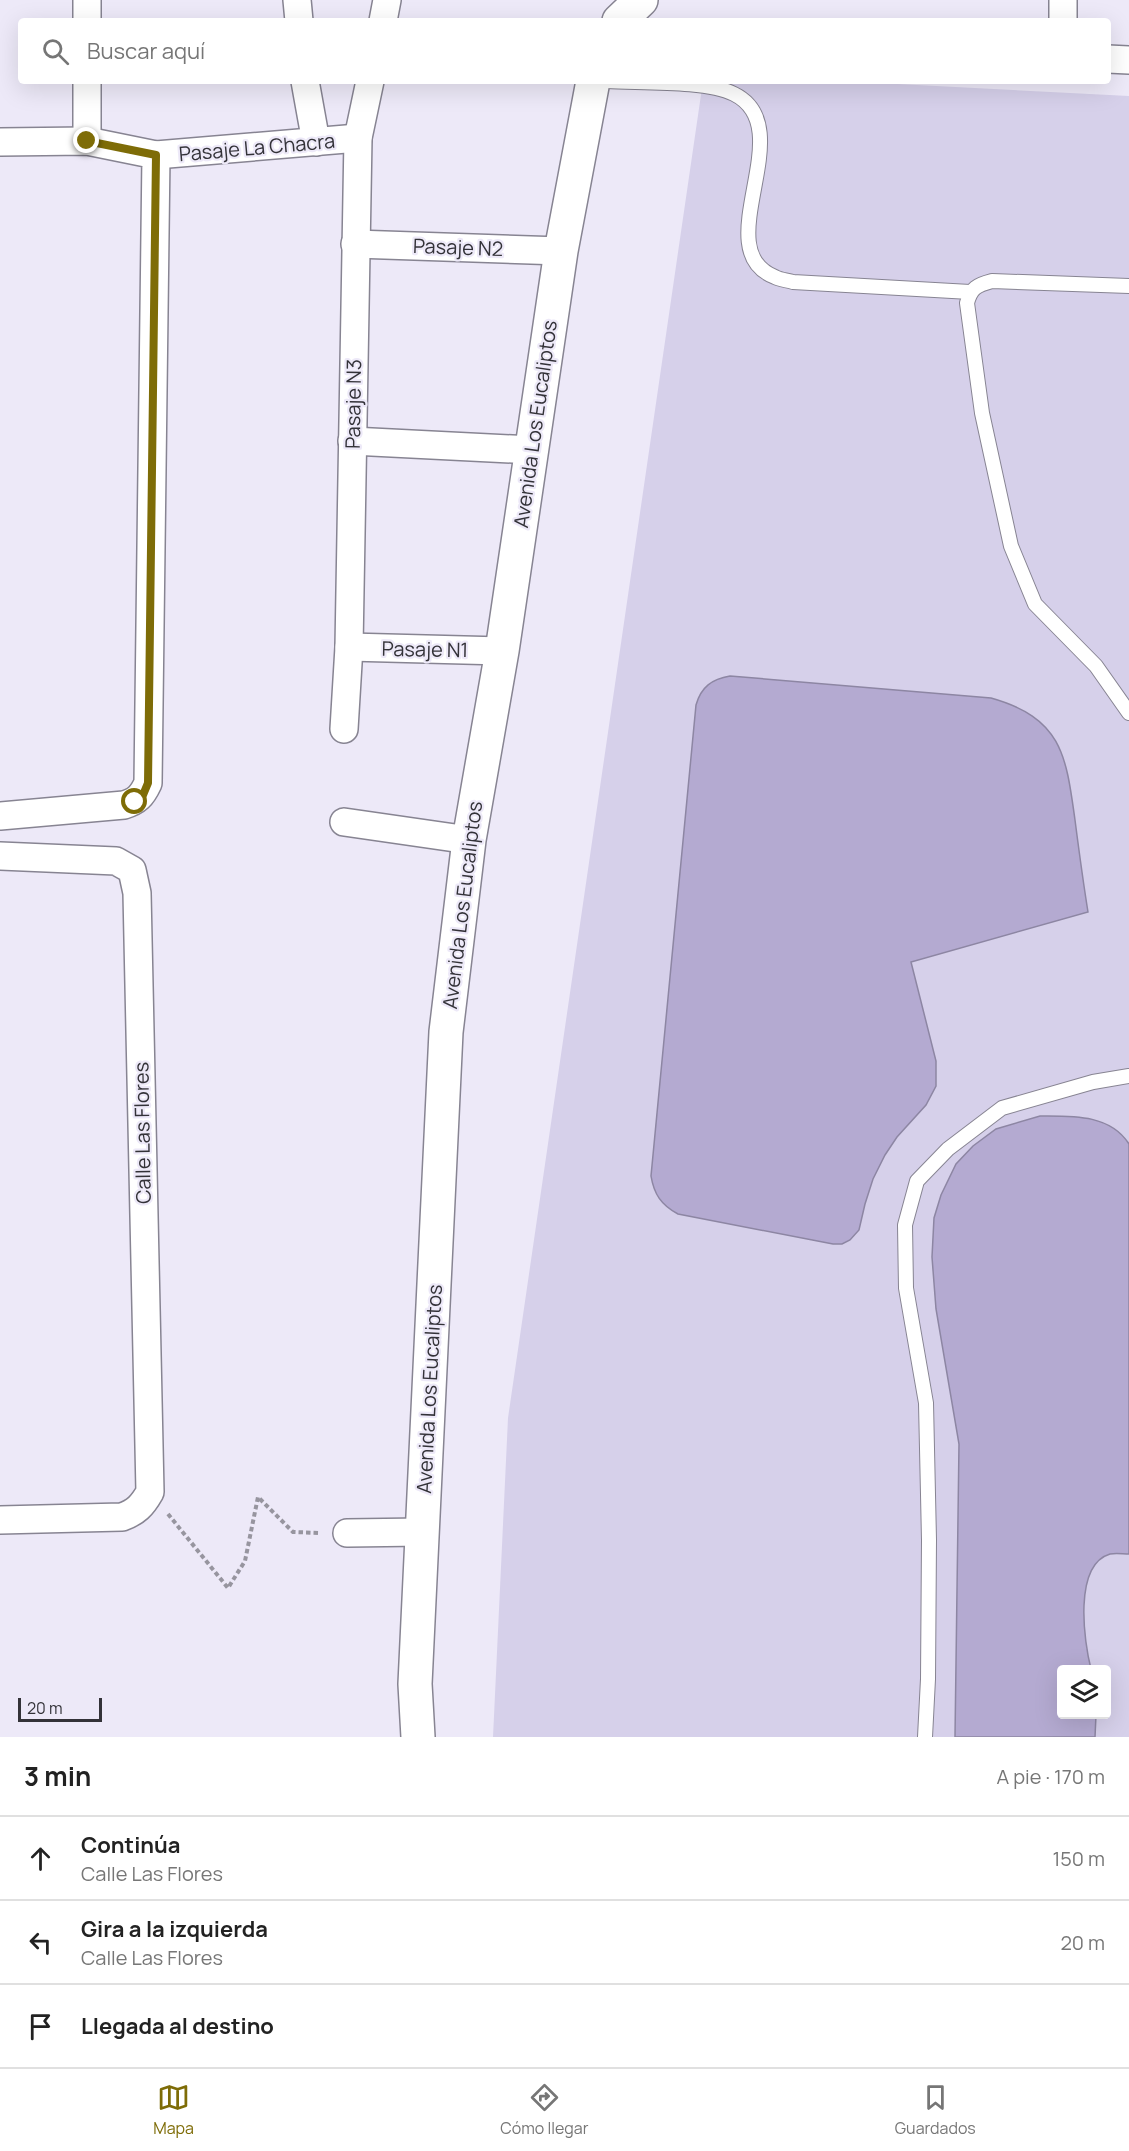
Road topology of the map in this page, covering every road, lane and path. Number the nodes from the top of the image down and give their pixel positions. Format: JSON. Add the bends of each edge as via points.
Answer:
{"nodes":[{"id":1,"x":87,"y":0,"type":"edge"},
{"id":2,"x":297,"y":0,"type":"edge"},
{"id":3,"x":387,"y":0,"type":"edge"},
{"id":4,"x":606,"y":0,"type":"edge"},
{"id":5,"x":641,"y":0,"type":"edge"},
{"id":6,"x":1063,"y":0,"type":"edge"},
{"id":7,"x":87,"y":18,"type":"edge"},
{"id":8,"x":299,"y":18,"type":"edge"},
{"id":9,"x":384,"y":18,"type":"edge"},
{"id":10,"x":603,"y":18,"type":"edge"},
{"id":11,"x":622,"y":18,"type":"edge"},
{"id":12,"x":1063,"y":18,"type":"edge"},
{"id":13,"x":1111,"y":59,"type":"edge"},
{"id":14,"x":1129,"y":60,"type":"edge"},
{"id":15,"x":87,"y":84,"type":"edge"},
{"id":16,"x":306,"y":84,"type":"edge"},
{"id":17,"x":369,"y":84,"type":"edge"},
{"id":18,"x":592,"y":84,"type":"edge"},
{"id":19,"x":670,"y":84,"type":"edge"},
{"id":20,"x":357,"y":138,"type":"junction"},
{"id":21,"x":87,"y":141,"type":"junction"},
{"id":22,"x":0,"y":142,"type":"edge"},
{"id":23,"x":316,"y":142,"type":"junction"},
{"id":24,"x":156,"y":155,"type":"junction"},
{"id":25,"x":355,"y":244,"type":"junction"},
{"id":26,"x":561,"y":251,"type":"junction"},
{"id":27,"x":1129,"y":286,"type":"edge"},
{"id":28,"x":970,"y":292,"type":"junction"},
{"id":29,"x":352,"y":441,"type":"junction"},
{"id":30,"x":532,"y":450,"type":"junction"},
{"id":31,"x":348,"y":647,"type":"junction"},
{"id":32,"x":502,"y":651,"type":"junction"},
{"id":33,"x":1129,"y":713,"type":"edge"},
{"id":34,"x":344,"y":729,"type":"dead end"},
{"id":35,"x":0,"y":816,"type":"edge"},
{"id":36,"x":344,"y":822,"type":"dead end"},
{"id":37,"x":469,"y":840,"type":"junction"},
{"id":38,"x":0,"y":856,"type":"edge"},
{"id":39,"x":1129,"y":1076,"type":"edge"},
{"id":40,"x":150,"y":1492,"type":"junction"},
{"id":41,"x":0,"y":1520,"type":"edge"},
{"id":42,"x":423,"y":1532,"type":"junction"},
{"id":43,"x":347,"y":1533,"type":"joint"},
{"id":44,"x":418,"y":1737,"type":"edge"},
{"id":45,"x":925,"y":1737,"type":"edge"}],
"edges":[{"from":1,"to":7,"type":"street"},
{"from":2,"to":8,"type":"street"},
{"from":3,"to":9,"type":"street"},
{"from":4,"to":10,"type":"street"},
{"from":5,"to":11,"type":"street"},
{"from":6,"to":12,"type":"street"},
{"from":13,"to":14,"type":"street"},
{"from":15,"to":21,"type":"street"},
{"from":16,"to":23,"type":"street"},
{"from":17,"to":20,"type":"street","name":"Pasaje N3"},
{"from":18,"to":26,"type":"street","name":"Avenida Los Eucaliptos"},
{"from":19,"to":28,"type":"lane","via":[[712,86],[734,93],[750,105],[759,122],[760,142],[748,232],[750,249],[757,265],[773,277],[793,282]]},
{"from":20,"to":23,"type":"street","name":"Pasaje La Chacra"},
{"from":20,"to":25,"type":"street","name":"Pasaje N3"},
{"from":21,"to":22,"type":"street"},
{"from":21,"to":24,"type":"street"},
{"from":23,"to":24,"type":"street","name":"Pasaje La Chacra"},
{"from":24,"to":35,"type":"street","via":[[148,783],[143,795],[124,805]]},
{"from":25,"to":26,"type":"street","name":"Pasaje N2"},
{"from":25,"to":29,"type":"street","name":"Pasaje N3"},
{"from":26,"to":30,"type":"street","name":"Avenida Los Eucaliptos"},
{"from":27,"to":28,"type":"lane","via":[[992,281]]},
{"from":28,"to":33,"type":"lane","via":[[968,317],[982,413],[1011,546],[1035,604],[1096,666]]},
{"from":29,"to":30,"type":"street"},
{"from":29,"to":31,"type":"street","name":"Pasaje N3"},
{"from":30,"to":32,"type":"street","name":"Avenida Los Eucaliptos"},
{"from":31,"to":32,"type":"street","name":"Pasaje N1"},
{"from":31,"to":34,"type":"street","name":"Pasaje N3"},
{"from":32,"to":37,"type":"street","name":"Avenida Los Eucaliptos"},
{"from":36,"to":37,"type":"street"},
{"from":37,"to":42,"type":"street","name":"Avenida Los Eucaliptos","via":[[446,1032]]},
{"from":38,"to":40,"type":"street","name":"Calle Las Flores","via":[[116,861],[132,870],[137,893]]},
{"from":39,"to":45,"type":"lane","via":[[1002,1108],[948,1149],[917,1180],[905,1225],[906,1288],[926,1403],[929,1540]]},
{"from":40,"to":41,"type":"street","via":[[142,1506],[122,1517]]},
{"from":40,"to":43,"type":"path","via":[[228,1588],[245,1561],[258,1497],[293,1532]]},
{"from":42,"to":43,"type":"street"},
{"from":42,"to":44,"type":"street","name":"Avenida Los Eucaliptos","via":[[415,1684]]}]}
